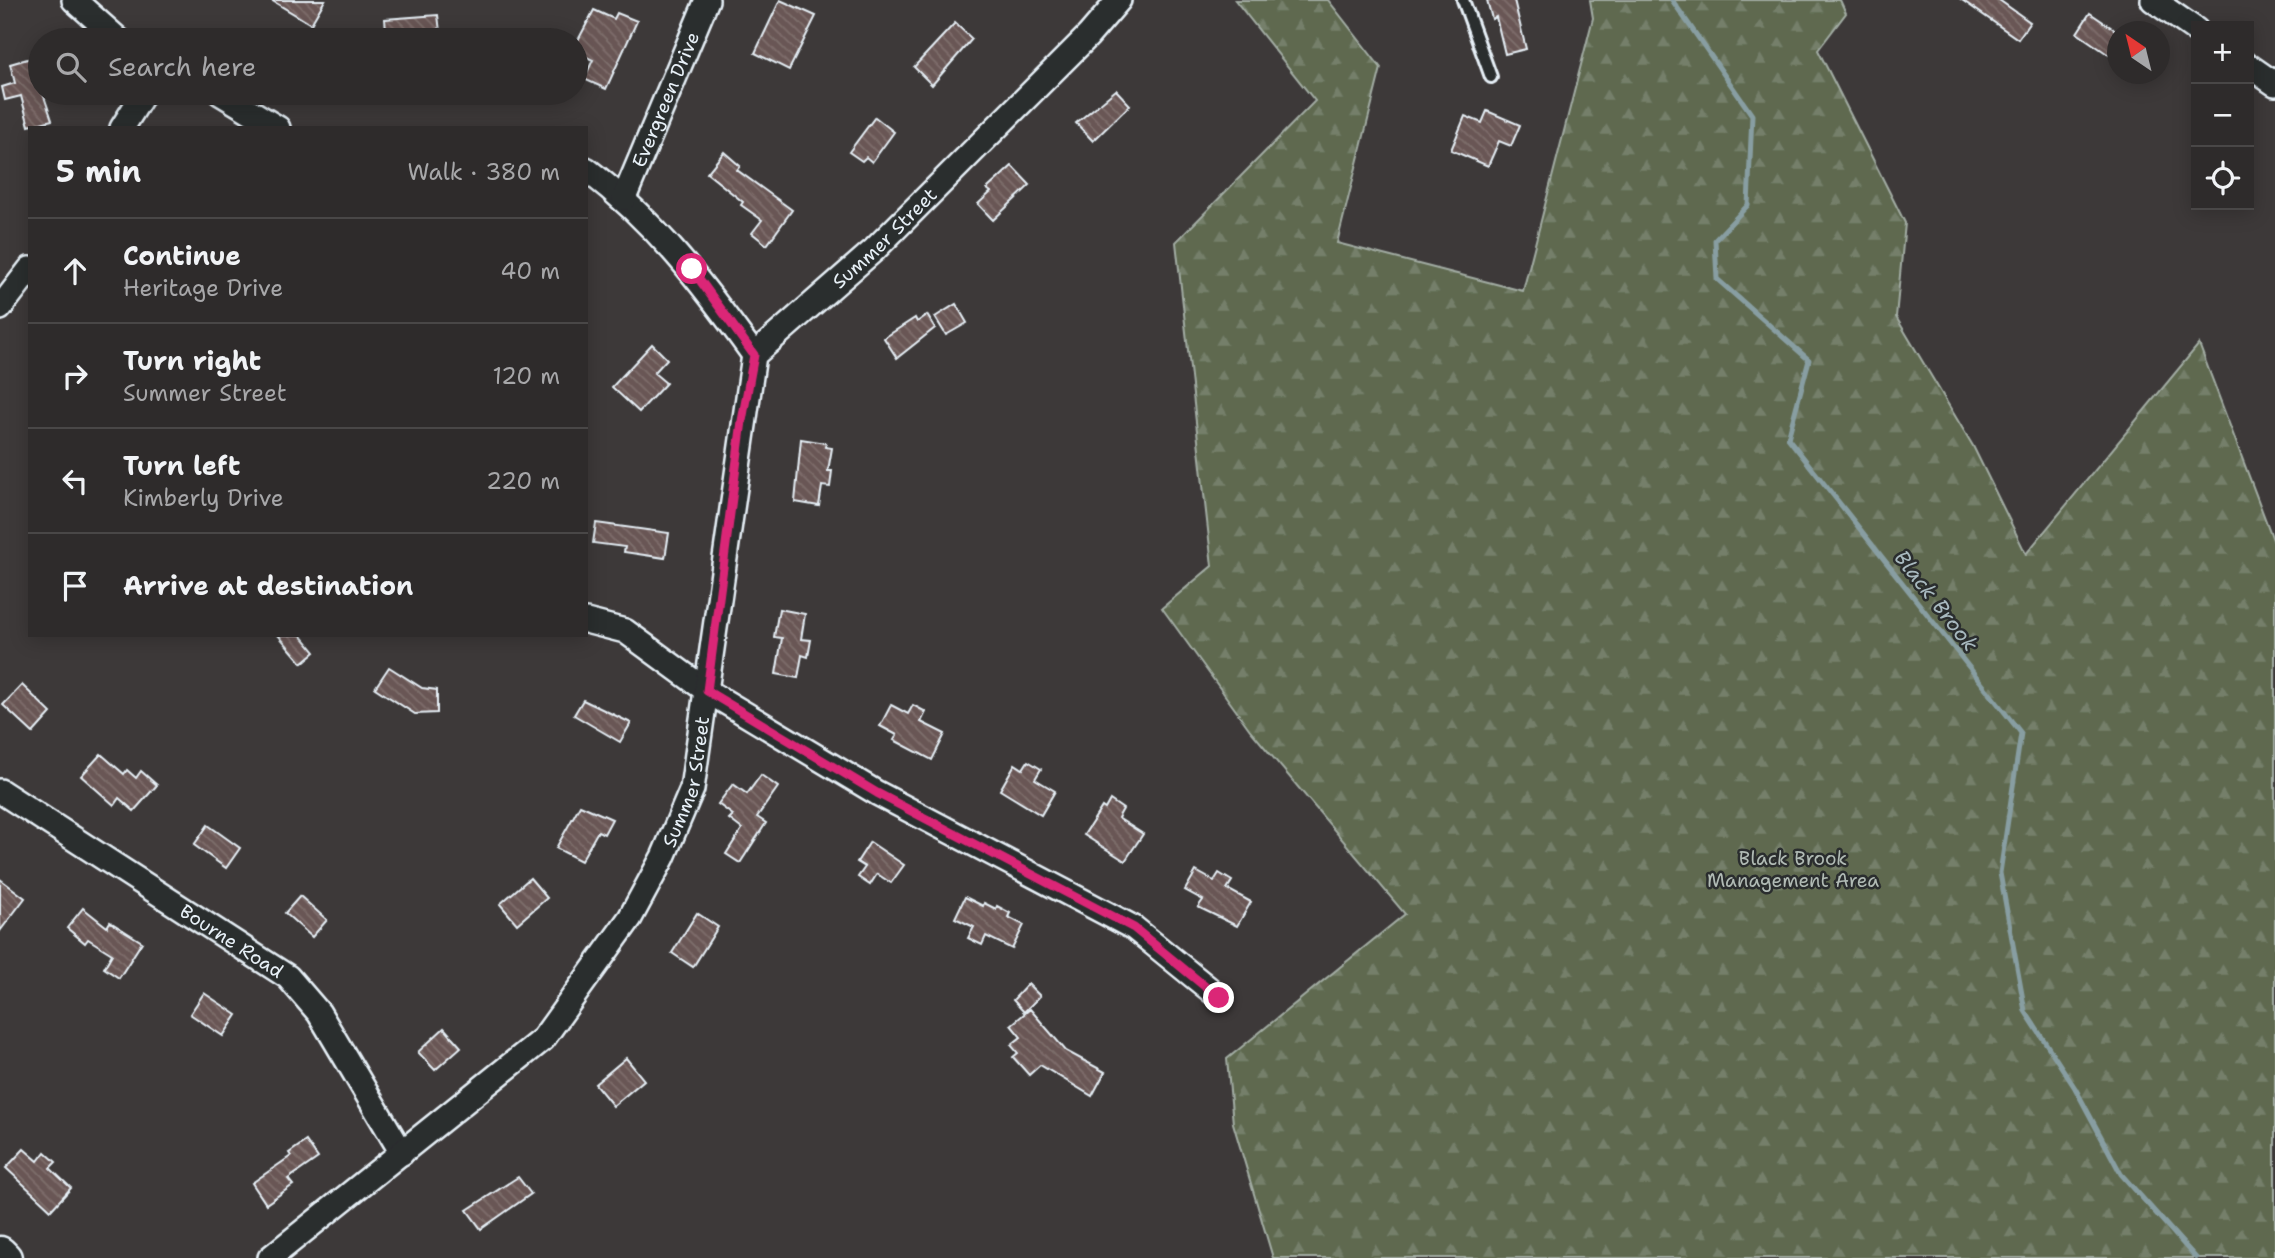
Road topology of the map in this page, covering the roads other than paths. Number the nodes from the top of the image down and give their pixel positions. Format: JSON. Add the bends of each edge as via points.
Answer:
{"nodes":[{"id":1,"x":74,"y":0,"type":"edge"},
{"id":2,"x":706,"y":0,"type":"edge"},
{"id":3,"x":1119,"y":0,"type":"edge"},
{"id":4,"x":1463,"y":0,"type":"edge"},
{"id":5,"x":2153,"y":0,"type":"edge"},
{"id":6,"x":2191,"y":27,"type":"edge"},
{"id":7,"x":106,"y":28,"type":"edge"},
{"id":8,"x":2254,"y":69,"type":"edge"},
{"id":9,"x":1490,"y":77,"type":"dead end"},
{"id":10,"x":2275,"y":84,"type":"edge"},
{"id":11,"x":136,"y":105,"type":"edge"},
{"id":12,"x":240,"y":105,"type":"edge"},
{"id":13,"x":123,"y":126,"type":"edge"},
{"id":14,"x":275,"y":126,"type":"edge"},
{"id":15,"x":588,"y":171,"type":"edge"},
{"id":16,"x":624,"y":198,"type":"junction"},
{"id":17,"x":28,"y":273,"type":"edge"},
{"id":18,"x":0,"y":308,"type":"edge"},
{"id":19,"x":754,"y":355,"type":"junction"},
{"id":20,"x":588,"y":622,"type":"edge"},
{"id":21,"x":707,"y":691,"type":"junction"},
{"id":22,"x":0,"y":791,"type":"edge"},
{"id":23,"x":1219,"y":998,"type":"dead end"},
{"id":24,"x":402,"y":1153,"type":"junction"},
{"id":25,"x":0,"y":1253,"type":"edge"},
{"id":26,"x":5,"y":1258,"type":"edge"},
{"id":27,"x":270,"y":1258,"type":"edge"}],
"edges":[{"from":1,"to":7,"type":"street"},
{"from":2,"to":16,"type":"street","name":"Evergreen Drive"},
{"from":3,"to":19,"type":"street","name":"Summer Street","via":[[874,250]]},
{"from":4,"to":9,"type":"lane"},
{"from":5,"to":6,"type":"street"},
{"from":8,"to":10,"type":"street"},
{"from":11,"to":13,"type":"street"},
{"from":12,"to":14,"type":"street"},
{"from":15,"to":16,"type":"street"},
{"from":16,"to":19,"type":"street","via":[[692,269]]},
{"from":17,"to":18,"type":"street"},
{"from":19,"to":21,"type":"street","name":"Summer Street"},
{"from":20,"to":21,"type":"street","via":[[625,631]]},
{"from":21,"to":23,"type":"street","via":[[877,793],[1134,928]]},
{"from":21,"to":24,"type":"street","name":"Summer Street","via":[[692,789],[630,918],[543,1039]]},
{"from":22,"to":24,"type":"street","name":"Bourne Road","via":[[288,977],[319,1013]]},
{"from":24,"to":27,"type":"street","name":"Summer Street"},
{"from":25,"to":26,"type":"main road"}]}
